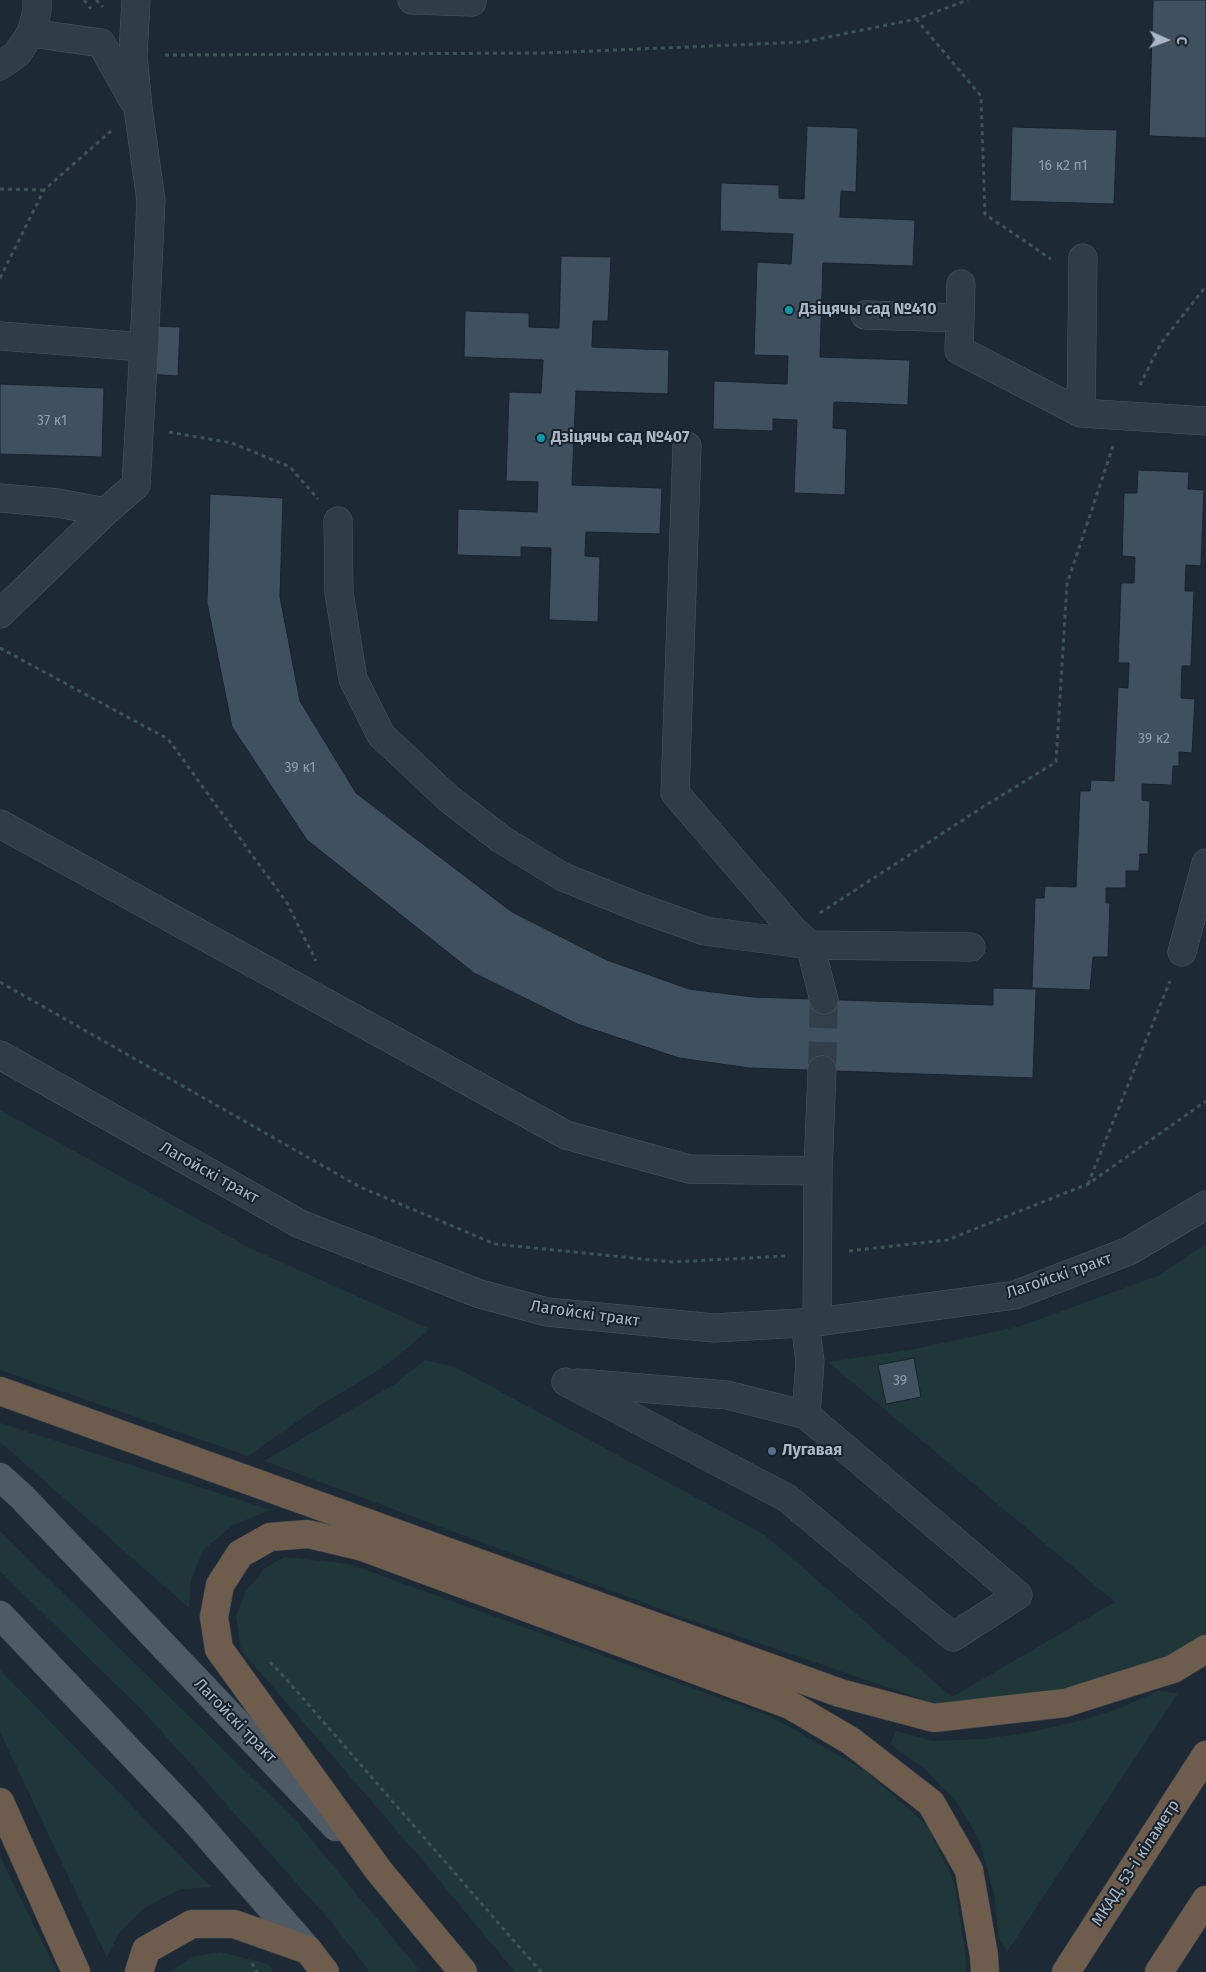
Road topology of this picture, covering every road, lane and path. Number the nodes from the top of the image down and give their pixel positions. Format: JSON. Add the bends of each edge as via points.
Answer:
{"nodes":[{"id":1,"x":37,"y":0,"type":"edge"},
{"id":2,"x":136,"y":0,"type":"edge"},
{"id":3,"x":412,"y":0,"type":"edge"},
{"id":4,"x":472,"y":0,"type":"edge"},
{"id":5,"x":968,"y":0,"type":"edge"},
{"id":6,"x":916,"y":19,"type":"junction"},
{"id":7,"x":31,"y":33,"type":"junction"},
{"id":8,"x":133,"y":55,"type":"junction"},
{"id":9,"x":0,"y":66,"type":"edge"},
{"id":10,"x":138,"y":108,"type":"junction"},
{"id":11,"x":0,"y":189,"type":"edge"},
{"id":12,"x":44,"y":190,"type":"junction"},
{"id":13,"x":1083,"y":269,"type":"joint"},
{"id":14,"x":0,"y":278,"type":"edge"},
{"id":15,"x":961,"y":284,"type":"dead end"},
{"id":16,"x":1206,"y":286,"type":"edge"},
{"id":17,"x":865,"y":316,"type":"dead end"},
{"id":18,"x":960,"y":318,"type":"junction"},
{"id":19,"x":0,"y":336,"type":"edge"},
{"id":20,"x":144,"y":347,"type":"junction"},
{"id":21,"x":1081,"y":413,"type":"junction"},
{"id":22,"x":1126,"y":415,"type":"junction"},
{"id":23,"x":1206,"y":421,"type":"edge"},
{"id":24,"x":139,"y":427,"type":"junction"},
{"id":25,"x":687,"y":446,"type":"dead end"},
{"id":26,"x":0,"y":498,"type":"edge"},
{"id":27,"x":106,"y":512,"type":"junction"},
{"id":28,"x":338,"y":521,"type":"joint"},
{"id":29,"x":0,"y":614,"type":"edge"},
{"id":30,"x":0,"y":648,"type":"edge"},
{"id":31,"x":0,"y":824,"type":"edge"},
{"id":32,"x":1206,"y":863,"type":"edge"},
{"id":33,"x":801,"y":938,"type":"junction"},
{"id":34,"x":971,"y":946,"type":"dead end"},
{"id":35,"x":1182,"y":950,"type":"joint"},
{"id":36,"x":317,"y":962,"type":"dead end"},
{"id":37,"x":824,"y":1000,"type":"tunnel mouth"},
{"id":38,"x":0,"y":1055,"type":"edge"},
{"id":39,"x":822,"y":1070,"type":"tunnel mouth"},
{"id":40,"x":818,"y":1171,"type":"junction"},
{"id":41,"x":1088,"y":1184,"type":"dead end"},
{"id":42,"x":1206,"y":1205,"type":"edge"},
{"id":43,"x":811,"y":1322,"type":"junction"},
{"id":44,"x":0,"y":1391,"type":"edge"},
{"id":45,"x":806,"y":1415,"type":"junction"},
{"id":46,"x":0,"y":1477,"type":"edge"},
{"id":47,"x":0,"y":1615,"type":"edge"},
{"id":48,"x":1206,"y":1649,"type":"edge"},
{"id":49,"x":268,"y":1660,"type":"dead end"},
{"id":50,"x":1206,"y":1755,"type":"edge"},
{"id":51,"x":0,"y":1802,"type":"edge"},
{"id":52,"x":379,"y":1871,"type":"junction"},
{"id":53,"x":1206,"y":1900,"type":"edge"},
{"id":54,"x":308,"y":1950,"type":"junction"},
{"id":55,"x":76,"y":1972,"type":"edge"},
{"id":56,"x":139,"y":1972,"type":"edge"},
{"id":57,"x":324,"y":1972,"type":"edge"},
{"id":58,"x":463,"y":1972,"type":"edge"},
{"id":59,"x":541,"y":1972,"type":"edge"},
{"id":60,"x":985,"y":1972,"type":"edge"},
{"id":61,"x":1066,"y":1972,"type":"edge"},
{"id":62,"x":1159,"y":1972,"type":"edge"}],
"edges":[{"from":1,"to":7,"type":"street"},
{"from":2,"to":8,"type":"street"},
{"from":3,"to":4,"type":"street"},
{"from":5,"to":6,"type":"path"},
{"from":6,"to":8,"type":"path","via":[[804,42],[545,53]]},
{"from":6,"to":13,"type":"path","via":[[981,96],[985,214]]},
{"from":7,"to":9,"type":"street","via":[[17,54]]},
{"from":7,"to":10,"type":"street","via":[[100,43]]},
{"from":8,"to":10,"type":"street"},
{"from":10,"to":12,"type":"path"},
{"from":10,"to":20,"type":"street","via":[[150,201]]},
{"from":11,"to":12,"type":"path"},
{"from":12,"to":14,"type":"path"},
{"from":13,"to":21,"type":"street"},
{"from":15,"to":18,"type":"street"},
{"from":16,"to":22,"type":"path","via":[[1161,343]]},
{"from":17,"to":18,"type":"street"},
{"from":18,"to":21,"type":"street","via":[[959,350]]},
{"from":19,"to":20,"type":"street"},
{"from":20,"to":24,"type":"street"},
{"from":21,"to":22,"type":"street"},
{"from":22,"to":23,"type":"street"},
{"from":22,"to":33,"type":"path","via":[[1067,584],[1056,762],[986,805]]},
{"from":24,"to":27,"type":"street","via":[[136,485]]},
{"from":24,"to":28,"type":"path","via":[[232,443],[290,467]]},
{"from":25,"to":33,"type":"street","via":[[675,793]]},
{"from":26,"to":27,"type":"street","via":[[58,503]]},
{"from":27,"to":29,"type":"street"},
{"from":28,"to":33,"type":"street","via":[[339,593],[353,679],[381,735],[448,798],[500,840],[563,877],[643,909],[705,931]]},
{"from":30,"to":36,"type":"path","via":[[168,739],[287,903]]},
{"from":31,"to":40,"type":"street","via":[[566,1135],[689,1169]]},
{"from":32,"to":35,"type":"street"},
{"from":33,"to":34,"type":"street"},
{"from":33,"to":37,"type":"street"},
{"from":35,"to":41,"type":"path"},
{"from":38,"to":43,"type":"street","name":"Лагойскі тракт","via":[[300,1224],[480,1294],[547,1312],[714,1328]]},
{"from":39,"to":40,"type":"street"},
{"from":40,"to":43,"type":"street"},
{"from":42,"to":43,"type":"street","name":"Лагойскі тракт","via":[[1129,1251],[1014,1295]]},
{"from":43,"to":45,"type":"street"},
{"from":44,"to":48,"type":"highway","via":[[840,1693],[934,1718],[1065,1703],[1173,1670]]},
{"from":45,"to":45,"type":"street","via":[[919,1511],[1018,1595],[953,1637],[787,1498],[566,1382],[727,1395]]},
{"from":46,"to":52,"type":"main road","name":"Лагойскі тракт"},
{"from":47,"to":54,"type":"main road","via":[[190,1815]]},
{"from":49,"to":59,"type":"path"},
{"from":50,"to":61,"type":"highway","name":"МКАД, 53-і кіламетр"},
{"from":51,"to":55,"type":"highway"},
{"from":52,"to":58,"type":"highway","name":"Лагойскі тракт"},
{"from":52,"to":60,"type":"highway","via":[[219,1649],[214,1617],[220,1585],[240,1554],[270,1537],[308,1534],[363,1547],[790,1705],[851,1740],[931,1803],[969,1870]]},
{"from":53,"to":62,"type":"highway"},
{"from":54,"to":56,"type":"highway","via":[[234,1924],[192,1924],[146,1950]]},
{"from":54,"to":57,"type":"highway"}]}
